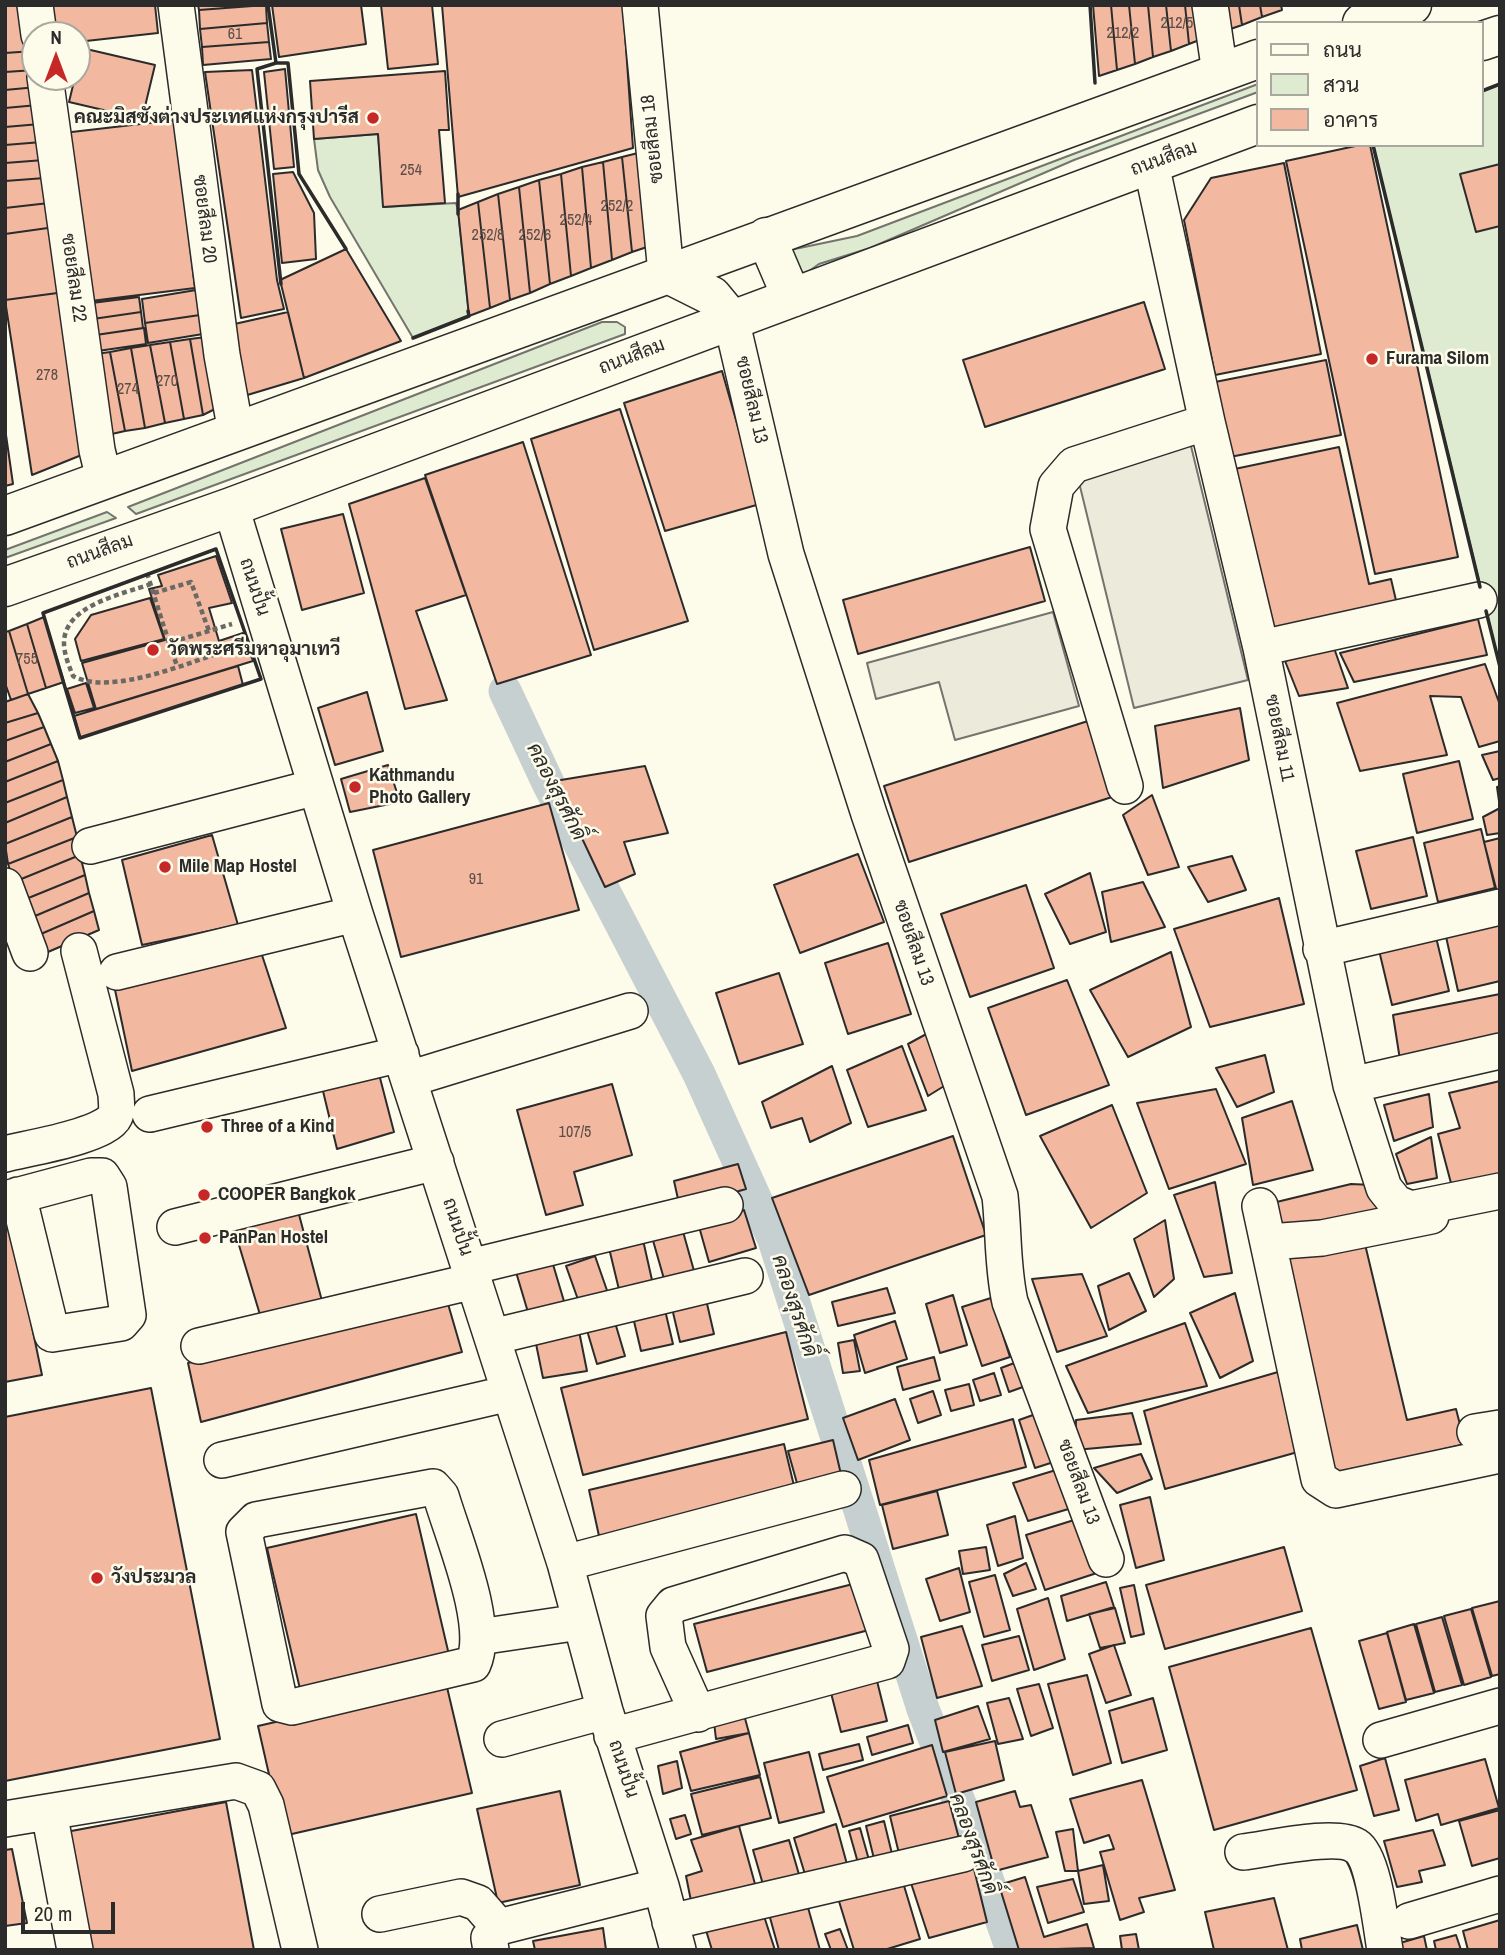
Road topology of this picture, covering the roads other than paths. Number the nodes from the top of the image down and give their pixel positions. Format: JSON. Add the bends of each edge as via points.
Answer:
{"nodes":[{"id":1,"x":176,"y":5,"type":"edge"},
{"id":2,"x":640,"y":5,"type":"edge"},
{"id":3,"x":1210,"y":5,"type":"edge"},
{"id":4,"x":1412,"y":5,"type":"edge"},
{"id":5,"x":1368,"y":21,"type":"edge"},
{"id":6,"x":1256,"y":60,"type":"edge"},
{"id":7,"x":1220,"y":73,"type":"junction"},
{"id":8,"x":47,"y":91,"type":"edge"},
{"id":9,"x":1256,"y":125,"type":"edge"},
{"id":10,"x":1151,"y":164,"type":"junction"},
{"id":11,"x":766,"y":237,"type":"junction"},
{"id":12,"x":666,"y":272,"type":"junction"},
{"id":13,"x":792,"y":298,"type":"junction"},
{"id":14,"x":732,"y":320,"type":"junction"},
{"id":15,"x":1207,"y":422,"type":"junction"},
{"id":16,"x":236,"y":432,"type":"junction"},
{"id":17,"x":104,"y":479,"type":"junction"},
{"id":18,"x":231,"y":507,"type":"junction"},
{"id":19,"x":5,"y":516,"type":"edge"},
{"id":20,"x":5,"y":587,"type":"edge"},
{"id":21,"x":1479,"y":600,"type":"dead end"},
{"id":22,"x":1261,"y":648,"type":"junction"},
{"id":23,"x":1125,"y":786,"type":"dead end"},
{"id":24,"x":316,"y":787,"type":"junction"},
{"id":25,"x":90,"y":846,"type":"dead end"},
{"id":26,"x":5,"y":886,"type":"edge"},
{"id":27,"x":1500,"y":906,"type":"edge"},
{"id":28,"x":355,"y":914,"type":"junction"},
{"id":29,"x":1321,"y":949,"type":"junction"},
{"id":30,"x":79,"y":951,"type":"dead end"},
{"id":31,"x":30,"y":953,"type":"dead end"},
{"id":32,"x":117,"y":972,"type":"dead end"},
{"id":33,"x":630,"y":1011,"type":"dead end"},
{"id":34,"x":1500,"y":1051,"type":"edge"},
{"id":35,"x":405,"y":1067,"type":"junction"},
{"id":36,"x":1351,"y":1085,"type":"junction"},
{"id":37,"x":150,"y":1114,"type":"dead end"},
{"id":38,"x":5,"y":1154,"type":"edge"},
{"id":39,"x":436,"y":1162,"type":"junction"},
{"id":40,"x":1500,"y":1191,"type":"edge"},
{"id":41,"x":12,"y":1197,"type":"edge"},
{"id":42,"x":1500,"y":1202,"type":"edge"},
{"id":43,"x":725,"y":1205,"type":"dead end"},
{"id":44,"x":1260,"y":1206,"type":"dead end"},
{"id":45,"x":175,"y":1227,"type":"dead end"},
{"id":46,"x":1269,"y":1242,"type":"junction"},
{"id":47,"x":472,"y":1274,"type":"junction"},
{"id":48,"x":745,"y":1276,"type":"dead end"},
{"id":49,"x":492,"y":1337,"type":"junction"},
{"id":50,"x":199,"y":1346,"type":"dead end"},
{"id":51,"x":510,"y":1393,"type":"junction"},
{"id":52,"x":1492,"y":1438,"type":"edge"},
{"id":53,"x":222,"y":1460,"type":"dead end"},
{"id":54,"x":843,"y":1489,"type":"dead end"},
{"id":55,"x":1106,"y":1559,"type":"dead end"},
{"id":56,"x":565,"y":1563,"type":"junction"},
{"id":57,"x":580,"y":1622,"type":"junction"},
{"id":58,"x":479,"y":1637,"type":"junction"},
{"id":59,"x":1500,"y":1706,"type":"edge"},
{"id":60,"x":698,"y":1714,"type":"junction"},
{"id":61,"x":608,"y":1723,"type":"junction"},
{"id":62,"x":502,"y":1739,"type":"dead end"},
{"id":63,"x":1381,"y":1740,"type":"dead end"},
{"id":64,"x":49,"y":1812,"type":"junction"},
{"id":65,"x":5,"y":1819,"type":"edge"},
{"id":66,"x":1243,"y":1852,"type":"dead end"},
{"id":67,"x":964,"y":1854,"type":"dead end"},
{"id":68,"x":661,"y":1886,"type":"junction"},
{"id":69,"x":1500,"y":1894,"type":"edge"},
{"id":70,"x":380,"y":1914,"type":"dead end"},
{"id":71,"x":1409,"y":1921,"type":"dead end"},
{"id":72,"x":674,"y":1936,"type":"edge"},
{"id":73,"x":495,"y":1938,"type":"edge"},
{"id":74,"x":75,"y":1950,"type":"edge"},
{"id":75,"x":300,"y":1950,"type":"edge"},
{"id":76,"x":1385,"y":1950,"type":"edge"}],
"edges":[{"from":1,"to":16,"type":"street","name":"ซอยสีลม 20"},
{"from":2,"to":12,"type":"street","name":"ซอยสีลม 18"},
{"from":3,"to":7,"type":"street"},
{"from":4,"to":5,"type":"main road"},
{"from":6,"to":7,"type":"main road"},
{"from":7,"to":11,"type":"main road"},
{"from":8,"to":17,"type":"street","name":"ซอยสีลม 22"},
{"from":9,"to":10,"type":"main road","name":"ถนนสีลม"},
{"from":10,"to":13,"type":"main road","name":"ถนนสีลม"},
{"from":10,"to":15,"type":"street","name":"ซอยสีลม 11"},
{"from":11,"to":12,"type":"main road"},
{"from":11,"to":13,"type":"main road"},
{"from":12,"to":14,"type":"main road","via":[[712,296]]},
{"from":12,"to":16,"type":"main road"},
{"from":13,"to":14,"type":"main road","name":"ถนนสีลม"},
{"from":14,"to":18,"type":"main road","name":"ถนนสีลม"},
{"from":14,"to":55,"type":"street","name":"ซอยสีลม 13","via":[[786,554],[1000,1196],[1002,1267],[1010,1302]]},
{"from":15,"to":22,"type":"street","name":"ซอยสีลม 11"},
{"from":15,"to":23,"type":"street","via":[[1074,465],[1056,486],[1048,529]]},
{"from":16,"to":17,"type":"main road"},
{"from":17,"to":19,"type":"main road"},
{"from":18,"to":20,"type":"main road","name":"ถนนสีลม"},
{"from":18,"to":24,"type":"street","name":"ถนนปั้น"},
{"from":21,"to":22,"type":"street"},
{"from":22,"to":29,"type":"street","name":"ซอยสีลม 11"},
{"from":24,"to":25,"type":"street"},
{"from":24,"to":28,"type":"street","name":"ถนนปั้น"},
{"from":26,"to":31,"type":"street"},
{"from":27,"to":29,"type":"street"},
{"from":28,"to":32,"type":"street"},
{"from":28,"to":35,"type":"street","name":"ถนนปั้น"},
{"from":29,"to":36,"type":"street","name":"ซอยสีลม 11"},
{"from":30,"to":38,"type":"street","via":[[116,1094],[116,1115],[107,1126],[90,1132]]},
{"from":33,"to":35,"type":"street"},
{"from":34,"to":36,"type":"street"},
{"from":35,"to":37,"type":"street"},
{"from":35,"to":39,"type":"street","name":"ถนนปั้น"},
{"from":36,"to":40,"type":"street","name":"ซอยสีลม 11","via":[[1384,1188],[1396,1203],[1411,1209]]},
{"from":39,"to":45,"type":"street"},
{"from":39,"to":47,"type":"street","name":"ถนนปั้น"},
{"from":41,"to":41,"type":"street","via":[[102,1177],[109,1187],[127,1296],[128,1315],[121,1323],[52,1334]]},
{"from":42,"to":46,"type":"street","via":[[1322,1238]]},
{"from":43,"to":47,"type":"street"},
{"from":44,"to":46,"type":"street"},
{"from":46,"to":52,"type":"street","via":[[1319,1479],[1336,1490]]},
{"from":47,"to":49,"type":"street","name":"ถนนปั้น"},
{"from":47,"to":50,"type":"street"},
{"from":48,"to":49,"type":"street"},
{"from":49,"to":51,"type":"street","name":"ถนนปั้น"},
{"from":51,"to":53,"type":"street"},
{"from":51,"to":56,"type":"street","name":"ถนนปั้น"},
{"from":54,"to":56,"type":"street"},
{"from":56,"to":57,"type":"street","name":"ถนนปั้น"},
{"from":57,"to":58,"type":"street"},
{"from":57,"to":61,"type":"street","name":"ถนนปั้น"},
{"from":58,"to":58,"type":"street","via":[[477,1615],[441,1496],[433,1487],[256,1520],[244,1532],[280,1704],[292,1707],[473,1664]]},
{"from":59,"to":63,"type":"street"},
{"from":60,"to":60,"type":"street","via":[[887,1661],[891,1649],[861,1560],[845,1553],[673,1605],[664,1616],[668,1647]]},
{"from":60,"to":61,"type":"street"},
{"from":61,"to":62,"type":"street"},
{"from":61,"to":68,"type":"street","name":"ถนนปั้น"},
{"from":64,"to":65,"type":"street"},
{"from":64,"to":74,"type":"street"},
{"from":64,"to":75,"type":"street","via":[[236,1781],[258,1789],[266,1805]]},
{"from":66,"to":76,"type":"street","via":[[1340,1840],[1358,1846],[1368,1861]]},
{"from":67,"to":72,"type":"street"},
{"from":68,"to":72,"type":"street","name":"ถนนปั้น"},
{"from":68,"to":73,"type":"street"},
{"from":69,"to":71,"type":"street"},
{"from":70,"to":73,"type":"street","via":[[461,1897],[478,1903]]}]}
